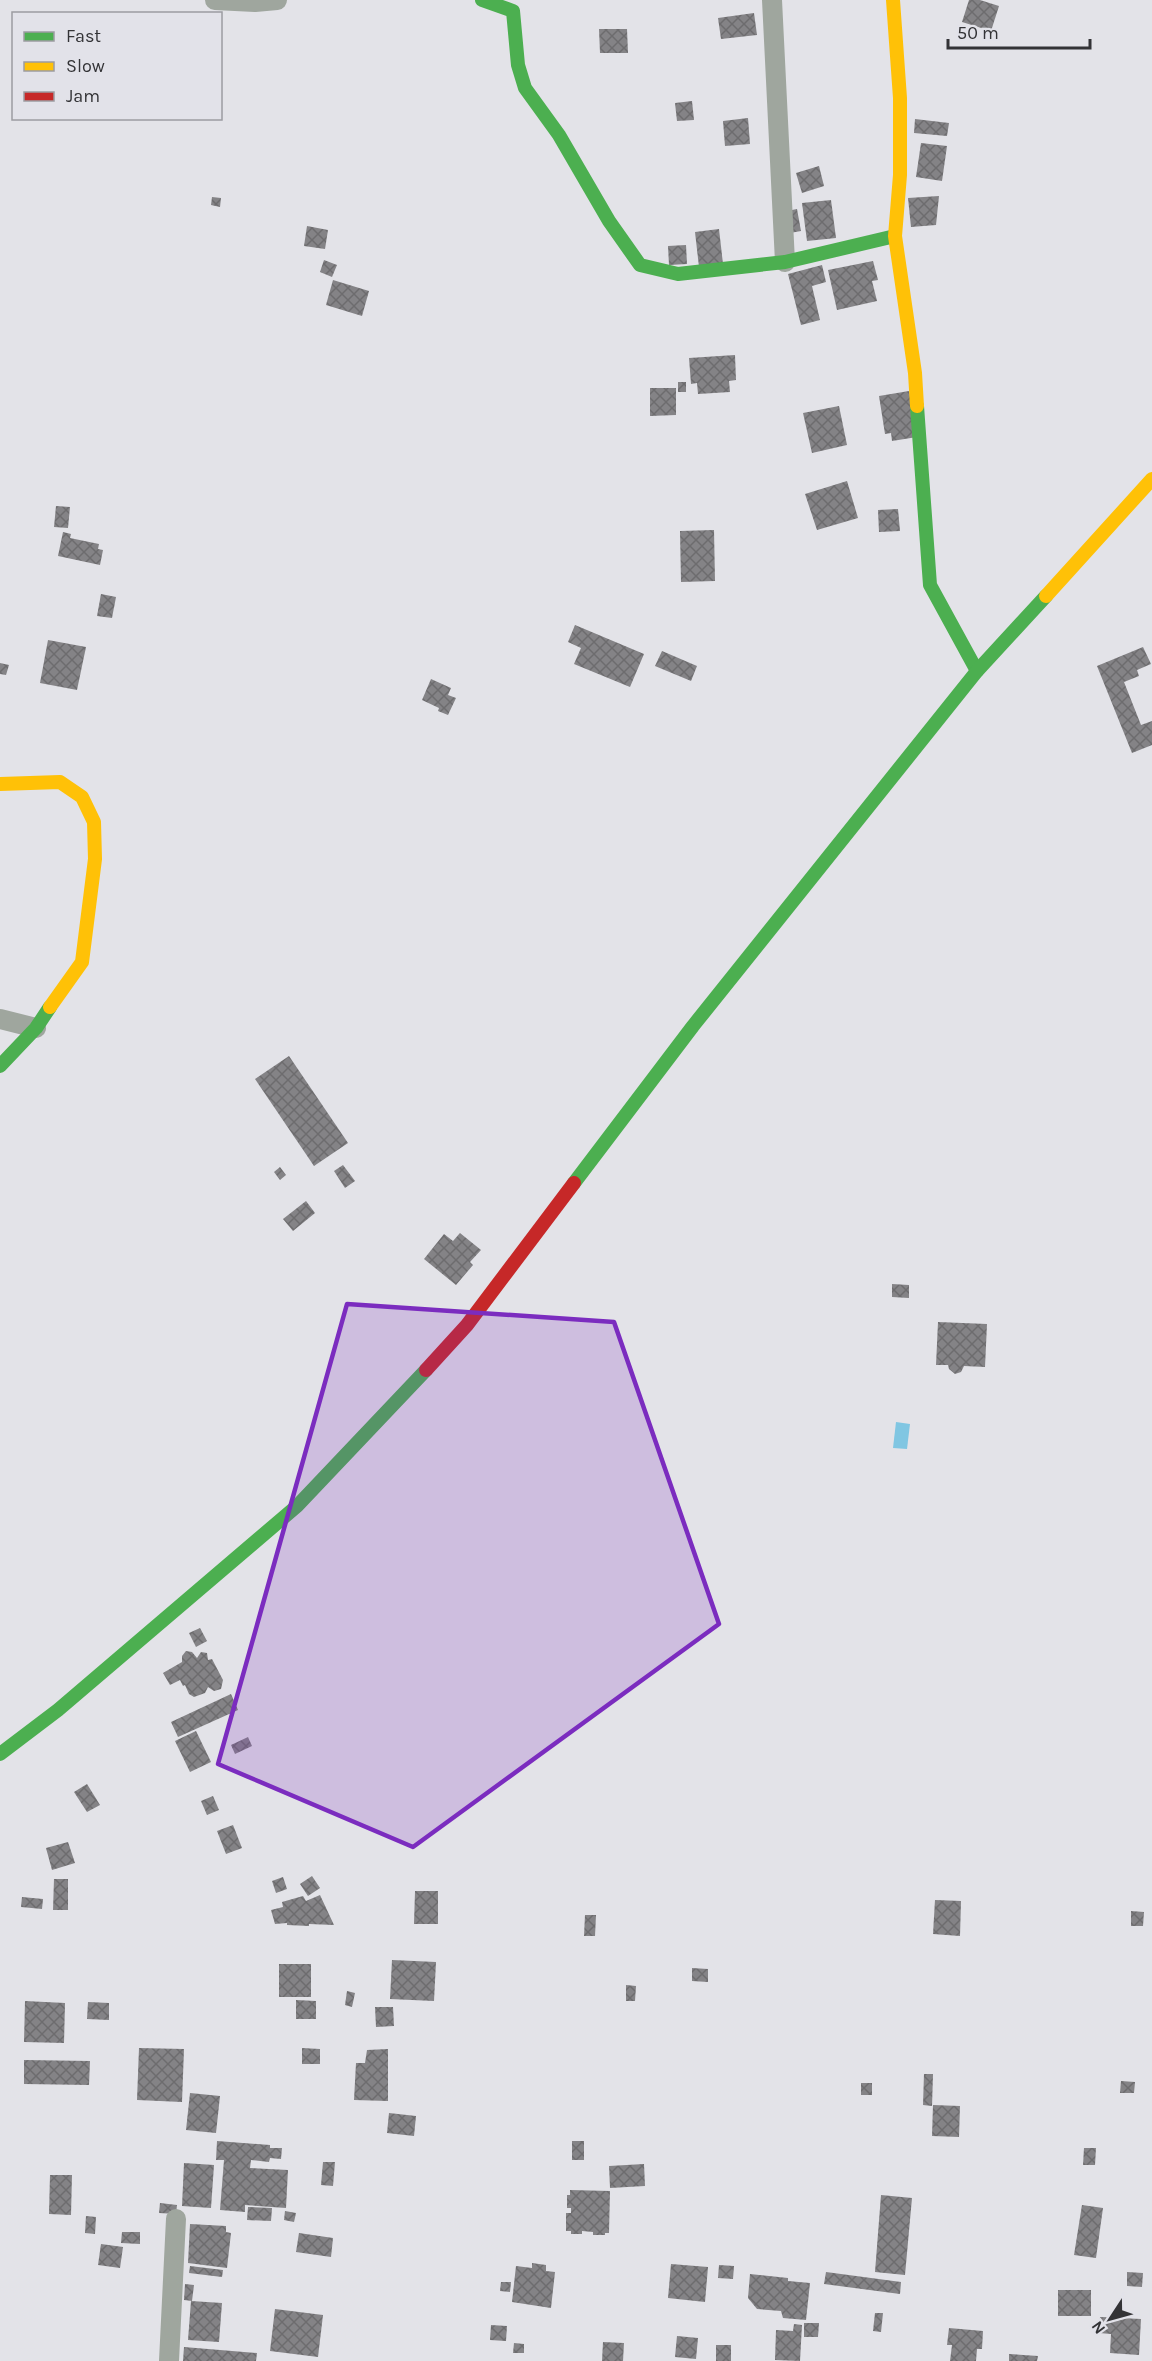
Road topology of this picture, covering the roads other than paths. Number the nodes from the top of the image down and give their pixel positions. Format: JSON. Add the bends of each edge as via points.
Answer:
{"nodes":[{"id":1,"x":215,"y":0,"type":"edge"},
{"id":2,"x":277,"y":0,"type":"edge"},
{"id":3,"x":482,"y":0,"type":"edge"},
{"id":4,"x":772,"y":0,"type":"edge"},
{"id":5,"x":893,"y":0,"type":"edge"},
{"id":6,"x":895,"y":236,"type":"junction"},
{"id":7,"x":785,"y":262,"type":"junction"},
{"id":8,"x":1152,"y":479,"type":"edge"},
{"id":9,"x":977,"y":671,"type":"junction"},
{"id":10,"x":0,"y":784,"type":"edge"},
{"id":11,"x":0,"y":1019,"type":"edge"},
{"id":12,"x":36,"y":1028,"type":"junction"},
{"id":13,"x":0,"y":1066,"type":"edge"},
{"id":14,"x":0,"y":1754,"type":"edge"},
{"id":15,"x":176,"y":2219,"type":"dead end"},
{"id":16,"x":169,"y":2361,"type":"edge"}],
"edges":[{"from":1,"to":2,"type":"street"},
{"from":3,"to":7,"type":"street","via":[[513,11],[518,65],[525,88],[640,265],[678,274]]},
{"from":4,"to":7,"type":"street"},
{"from":5,"to":6,"type":"street","via":[[900,98]]},
{"from":6,"to":7,"type":"street"},
{"from":6,"to":9,"type":"street","via":[[915,374],[930,585]]},
{"from":8,"to":9,"type":"street"},
{"from":9,"to":14,"type":"street","via":[[693,1026],[466,1325],[415,1383],[297,1506],[58,1710]]},
{"from":10,"to":12,"type":"street","via":[[60,782],[82,797],[94,822],[95,859],[82,962]]},
{"from":11,"to":12,"type":"street"},
{"from":12,"to":13,"type":"street"},
{"from":15,"to":16,"type":"street"}]}
